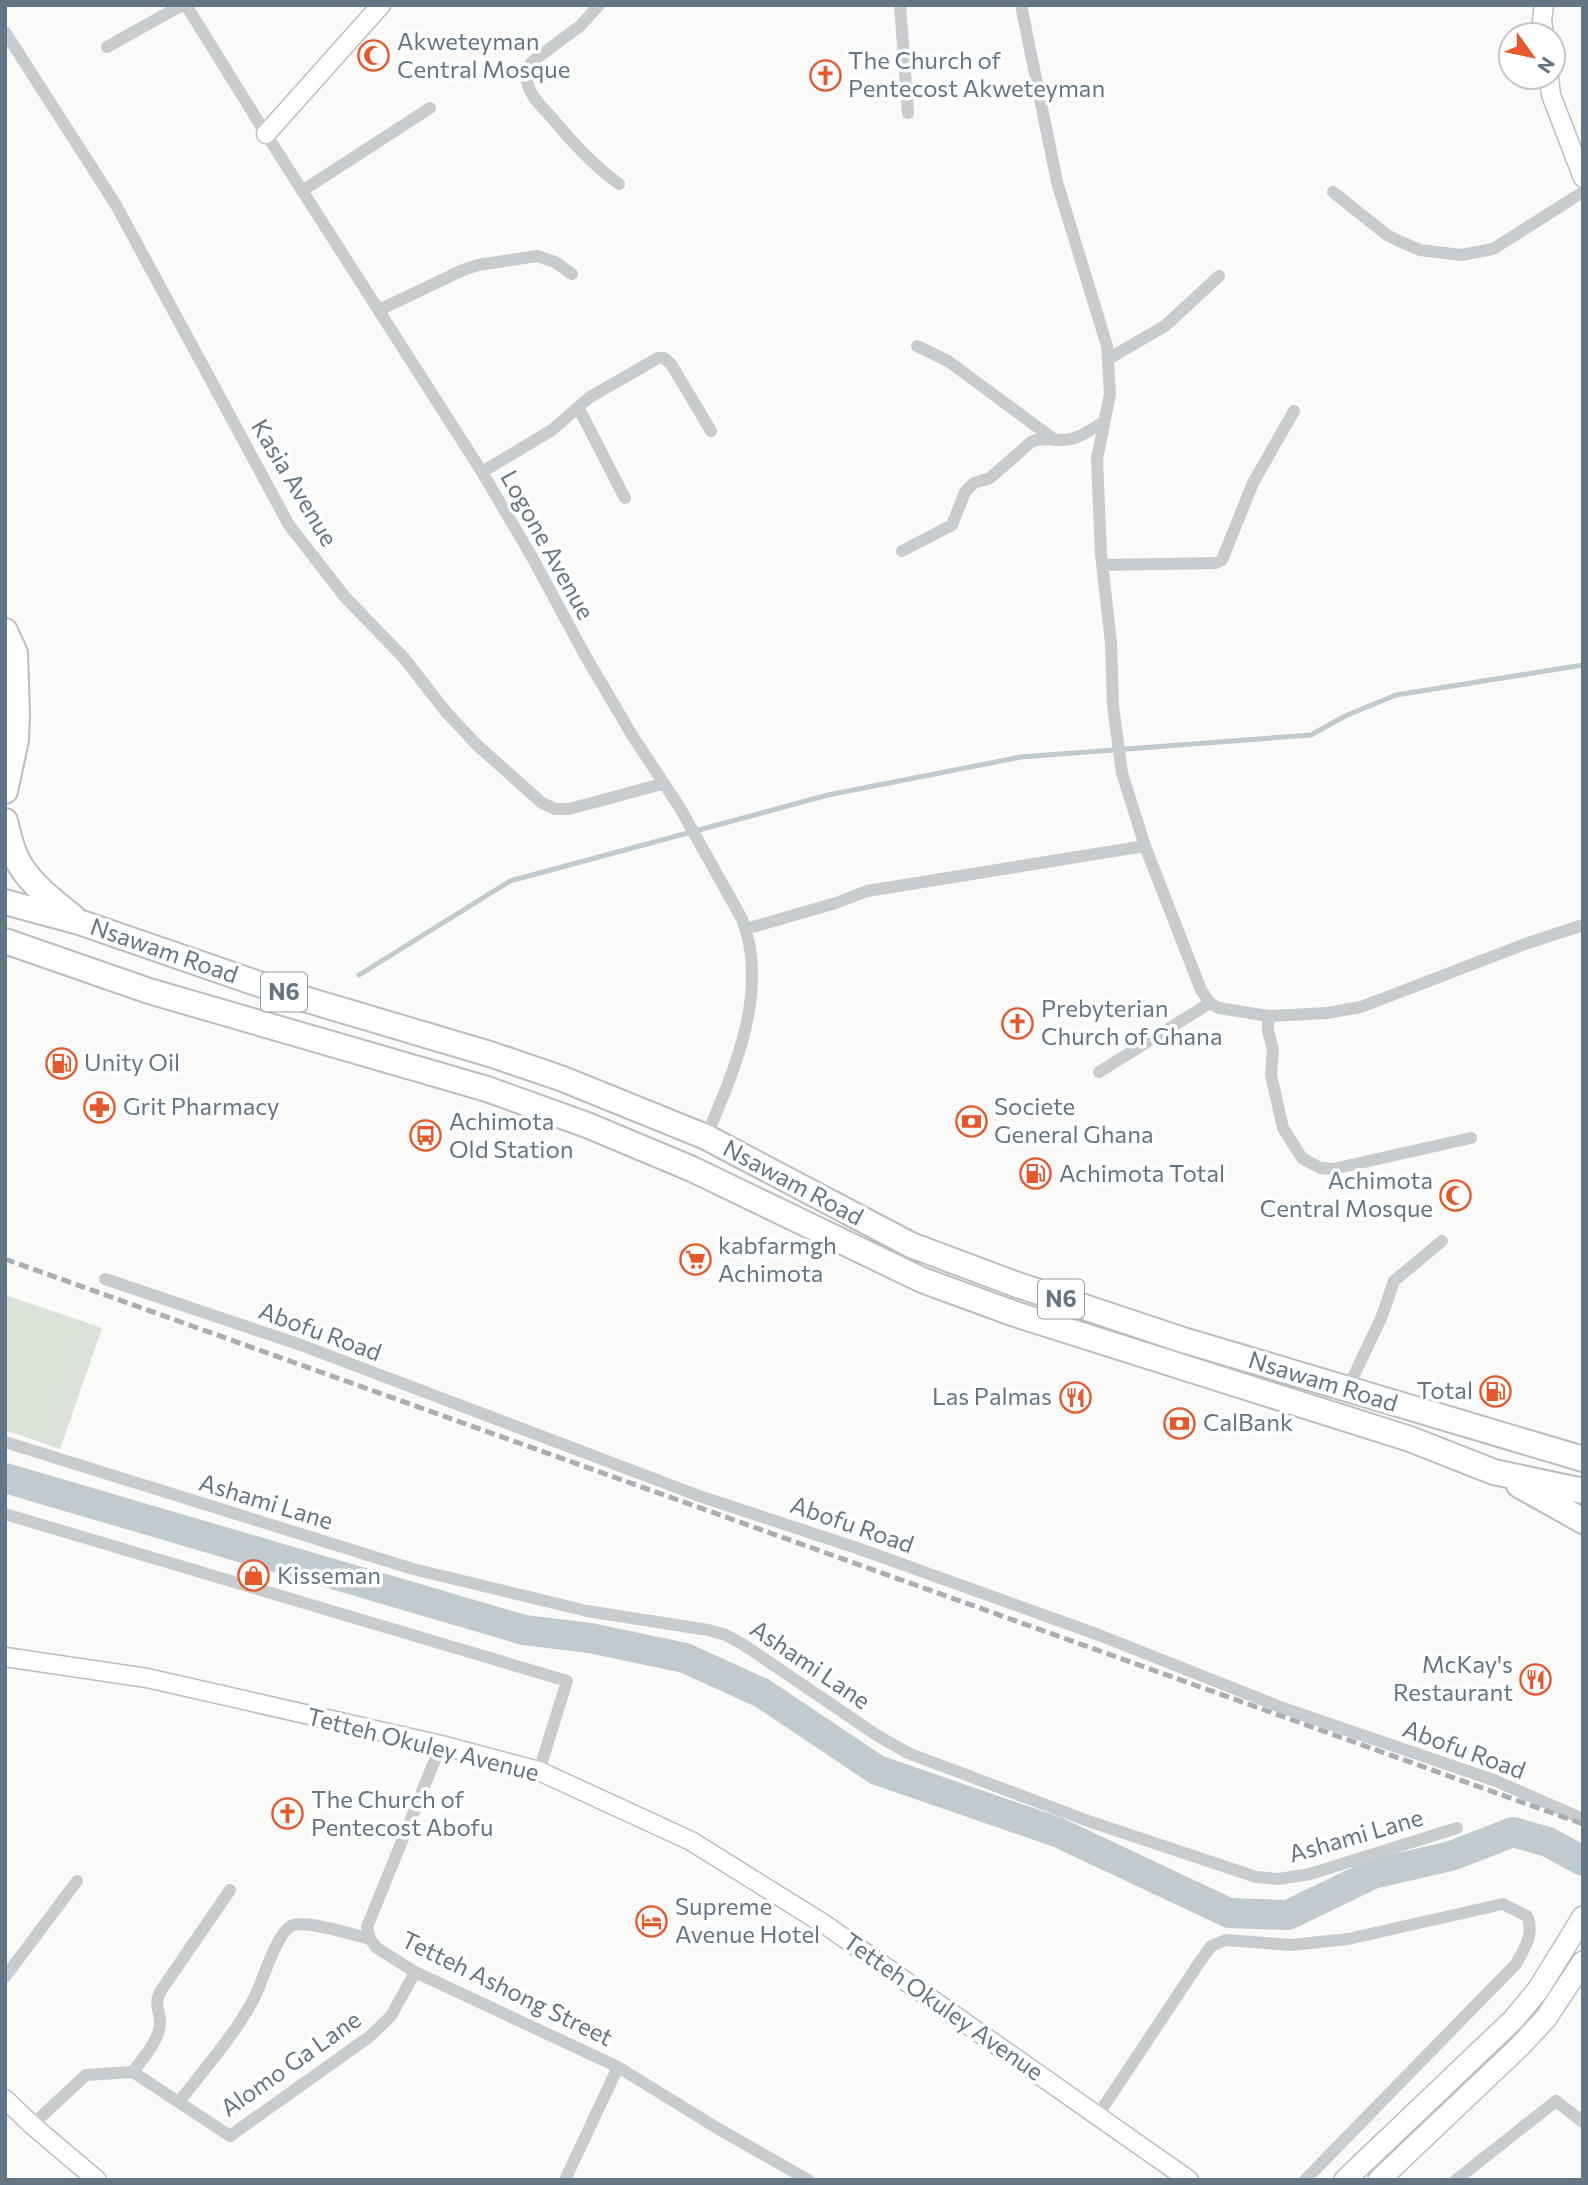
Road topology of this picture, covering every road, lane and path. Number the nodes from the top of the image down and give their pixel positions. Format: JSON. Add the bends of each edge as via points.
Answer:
{"nodes":[{"id":1,"x":184,"y":5,"type":"edge"},
{"id":2,"x":381,"y":5,"type":"edge"},
{"id":3,"x":599,"y":5,"type":"edge"},
{"id":4,"x":900,"y":5,"type":"edge"},
{"id":5,"x":1021,"y":5,"type":"edge"},
{"id":6,"x":5,"y":32,"type":"edge"},
{"id":7,"x":107,"y":47,"type":"dead end"},
{"id":8,"x":1551,"y":91,"type":"edge"},
{"id":9,"x":430,"y":108,"type":"dead end"},
{"id":10,"x":908,"y":113,"type":"dead end"},
{"id":11,"x":266,"y":134,"type":"junction"},
{"id":12,"x":1583,"y":178,"type":"edge"},
{"id":13,"x":619,"y":184,"type":"dead end"},
{"id":14,"x":302,"y":191,"type":"junction"},
{"id":15,"x":1333,"y":192,"type":"dead end"},
{"id":16,"x":1583,"y":192,"type":"edge"},
{"id":17,"x":572,"y":274,"type":"dead end"},
{"id":18,"x":1219,"y":276,"type":"dead end"},
{"id":19,"x":379,"y":310,"type":"junction"},
{"id":20,"x":917,"y":346,"type":"dead end"},
{"id":21,"x":1108,"y":359,"type":"junction"},
{"id":22,"x":578,"y":407,"type":"junction"},
{"id":23,"x":1294,"y":411,"type":"dead end"},
{"id":24,"x":1104,"y":422,"type":"junction"},
{"id":25,"x":711,"y":431,"type":"dead end"},
{"id":26,"x":1055,"y":440,"type":"junction"},
{"id":27,"x":482,"y":472,"type":"junction"},
{"id":28,"x":625,"y":498,"type":"dead end"},
{"id":29,"x":902,"y":551,"type":"dead end"},
{"id":30,"x":1102,"y":565,"type":"junction"},
{"id":31,"x":5,"y":631,"type":"edge"},
{"id":32,"x":663,"y":784,"type":"junction"},
{"id":33,"x":5,"y":791,"type":"edge"},
{"id":34,"x":5,"y":821,"type":"edge"},
{"id":35,"x":1145,"y":846,"type":"junction"},
{"id":36,"x":5,"y":902,"type":"edge"},
{"id":37,"x":79,"y":922,"type":"junction"},
{"id":38,"x":1583,"y":925,"type":"edge"},
{"id":39,"x":746,"y":929,"type":"junction"},
{"id":40,"x":5,"y":941,"type":"edge"},
{"id":41,"x":1210,"y":1003,"type":"junction"},
{"id":42,"x":1268,"y":1016,"type":"junction"},
{"id":43,"x":1099,"y":1072,"type":"dead end"},
{"id":44,"x":706,"y":1137,"type":"junction"},
{"id":45,"x":1471,"y":1138,"type":"dead end"},
{"id":46,"x":692,"y":1169,"type":"junction"},
{"id":47,"x":1442,"y":1241,"type":"dead end"},
{"id":48,"x":105,"y":1279,"type":"dead end"},
{"id":49,"x":1347,"y":1390,"type":"junction"},
{"id":50,"x":5,"y":1442,"type":"edge"},
{"id":51,"x":1583,"y":1460,"type":"edge"},
{"id":52,"x":1494,"y":1472,"type":"junction"},
{"id":53,"x":1583,"y":1492,"type":"edge"},
{"id":54,"x":5,"y":1514,"type":"edge"},
{"id":55,"x":1583,"y":1521,"type":"edge"},
{"id":56,"x":5,"y":1657,"type":"edge"},
{"id":57,"x":441,"y":1745,"type":"junction"},
{"id":58,"x":539,"y":1772,"type":"junction"},
{"id":59,"x":1583,"y":1819,"type":"edge"},
{"id":60,"x":1457,"y":1828,"type":"dead end"},
{"id":61,"x":77,"y":1881,"type":"dead end"},
{"id":62,"x":230,"y":1890,"type":"dead end"},
{"id":63,"x":1583,"y":1917,"type":"edge"},
{"id":64,"x":370,"y":1939,"type":"junction"},
{"id":65,"x":1583,"y":1962,"type":"edge"},
{"id":66,"x":415,"y":1972,"type":"junction"},
{"id":67,"x":5,"y":1977,"type":"edge"},
{"id":68,"x":618,"y":2067,"type":"junction"},
{"id":69,"x":133,"y":2072,"type":"junction"},
{"id":70,"x":5,"y":2099,"type":"edge"},
{"id":71,"x":179,"y":2102,"type":"junction"},
{"id":72,"x":1098,"y":2115,"type":"junction"},
{"id":73,"x":1583,"y":2122,"type":"edge"},
{"id":74,"x":32,"y":2125,"type":"junction"},
{"id":75,"x":97,"y":2180,"type":"edge"},
{"id":76,"x":565,"y":2180,"type":"edge"},
{"id":77,"x":808,"y":2180,"type":"edge"},
{"id":78,"x":1189,"y":2180,"type":"edge"},
{"id":79,"x":1305,"y":2180,"type":"edge"},
{"id":80,"x":1345,"y":2180,"type":"edge"},
{"id":81,"x":1379,"y":2180,"type":"edge"},
{"id":82,"x":1456,"y":2180,"type":"edge"}],
"edges":[{"from":1,"to":7,"type":"street"},
{"from":1,"to":11,"type":"street","name":"Logone Avenue"},
{"from":2,"to":11,"type":"street"},
{"from":3,"to":13,"type":"street","via":[[580,26],[533,61],[526,75],[531,93],[573,144]]},
{"from":4,"to":10,"type":"street"},
{"from":5,"to":21,"type":"street","via":[[1057,182]]},
{"from":6,"to":32,"type":"street","name":"Kasia Avenue","via":[[116,205],[289,525],[345,597],[477,745],[542,803],[569,810]]},
{"from":8,"to":12,"type":"street"},
{"from":9,"to":14,"type":"street"},
{"from":11,"to":14,"type":"street","name":"Logone Avenue"},
{"from":14,"to":19,"type":"street","name":"Logone Avenue"},
{"from":15,"to":16,"type":"street","via":[[1399,241],[1420,250],[1461,255],[1493,249]]},
{"from":17,"to":19,"type":"street","via":[[537,256],[478,265]]},
{"from":18,"to":21,"type":"street","via":[[1166,326]]},
{"from":19,"to":27,"type":"street","name":"Logone Avenue"},
{"from":20,"to":26,"type":"street","via":[[948,361]]},
{"from":21,"to":24,"type":"street","via":[[1110,394]]},
{"from":22,"to":25,"type":"street","via":[[651,360],[664,358]]},
{"from":22,"to":27,"type":"street","via":[[552,430]]},
{"from":22,"to":28,"type":"street"},
{"from":23,"to":30,"type":"street","via":[[1253,483],[1222,560]]},
{"from":24,"to":26,"type":"street","via":[[1078,438]]},
{"from":24,"to":30,"type":"street","via":[[1097,459]]},
{"from":26,"to":29,"type":"street","via":[[1031,442],[990,478],[974,483],[965,492],[952,525]]},
{"from":27,"to":32,"type":"street","name":"Logone Avenue"},
{"from":30,"to":35,"type":"street","via":[[1122,773]]},
{"from":31,"to":33,"type":"highway","via":[[15,653],[17,715]]},
{"from":32,"to":39,"type":"street","name":"Logone Avenue"},
{"from":34,"to":37,"type":"highway","via":[[22,866]]},
{"from":35,"to":39,"type":"street","via":[[867,891]]},
{"from":35,"to":41,"type":"street"},
{"from":36,"to":37,"type":"highway","name":"Nsawam Road","number":"N6"},
{"from":37,"to":44,"type":"highway","name":"Nsawam Road","number":"N6","via":[[291,995],[563,1079]]},
{"from":38,"to":42,"type":"street","via":[[1362,1007]]},
{"from":39,"to":44,"type":"street","name":"Logone Avenue","via":[[752,970],[748,1011],[736,1061]]},
{"from":40,"to":46,"type":"highway","name":"Nsawam Road","number":"N6","via":[[149,991],[487,1089]]},
{"from":41,"to":42,"type":"street"},
{"from":41,"to":43,"type":"street"},
{"from":42,"to":45,"type":"street","via":[[1271,1074],[1283,1128],[1302,1158],[1320,1168],[1333,1168]]},
{"from":44,"to":46,"type":"highway"},
{"from":44,"to":49,"type":"highway","name":"Nsawam Road","number":"N6","via":[[911,1245],[1183,1340]]},
{"from":46,"to":52,"type":"highway","name":"Nsawam Road","number":"N6","via":[[922,1280],[1028,1318],[1410,1438]]},
{"from":47,"to":49,"type":"street","via":[[1394,1281]]},
{"from":48,"to":59,"type":"street","name":"Abofu Road","via":[[300,1345],[702,1497],[1099,1635],[1283,1708],[1496,1781]]},
{"from":49,"to":51,"type":"highway","name":"Nsawam Road","number":"N6"},
{"from":50,"to":60,"type":"street","name":"Ashami Lane","via":[[413,1569],[587,1611],[726,1635],[908,1753],[1091,1822],[1256,1877],[1310,1874]]},
{"from":52,"to":53,"type":"highway","name":"Nsawam Road","number":"N6"},
{"from":52,"to":55,"type":"highway"},
{"from":54,"to":58,"type":"street","via":[[567,1681]]},
{"from":56,"to":57,"type":"street","name":"Tetteh Okuley Avenue","via":[[147,1678]]},
{"from":57,"to":58,"type":"street","name":"Tetteh Okuley Avenue"},
{"from":57,"to":64,"type":"street","name":"Tetteh Ashong Street","via":[[367,1927]]},
{"from":58,"to":72,"type":"street","name":"Tetteh Okuley Avenue","via":[[691,1841],[827,1926]]},
{"from":61,"to":67,"type":"street"},
{"from":62,"to":69,"type":"street","via":[[160,1992],[158,2035]]},
{"from":63,"to":80,"type":"main road","via":[[1538,1990],[1513,2020]]},
{"from":64,"to":66,"type":"street","name":"Tetteh Ashong Street"},
{"from":64,"to":71,"type":"street","via":[[302,1923],[290,1926],[245,2014]]},
{"from":65,"to":81,"type":"main road","via":[[1546,2018],[1520,2046]]},
{"from":66,"to":68,"type":"street","name":"Tetteh Ashong Street"},
{"from":66,"to":71,"type":"street","name":"Alomo Ga Lane","via":[[391,2016],[369,2037],[230,2136]]},
{"from":68,"to":76,"type":"street"},
{"from":68,"to":77,"type":"street","name":"Tetteh Ashong Street"},
{"from":69,"to":71,"type":"street","name":"Alomo Ga Lane"},
{"from":69,"to":74,"type":"street","via":[[86,2075]]},
{"from":70,"to":74,"type":"street"},
{"from":72,"to":78,"type":"street","name":"Tetteh Okuley Avenue"},
{"from":72,"to":79,"type":"street","via":[[1199,1963],[1211,1947],[1226,1940],[1291,1945],[1348,1939],[1503,1904],[1527,1916],[1529,1939],[1516,1964]]},
{"from":73,"to":82,"type":"street","via":[[1556,2101]]},
{"from":74,"to":75,"type":"street"}]}
